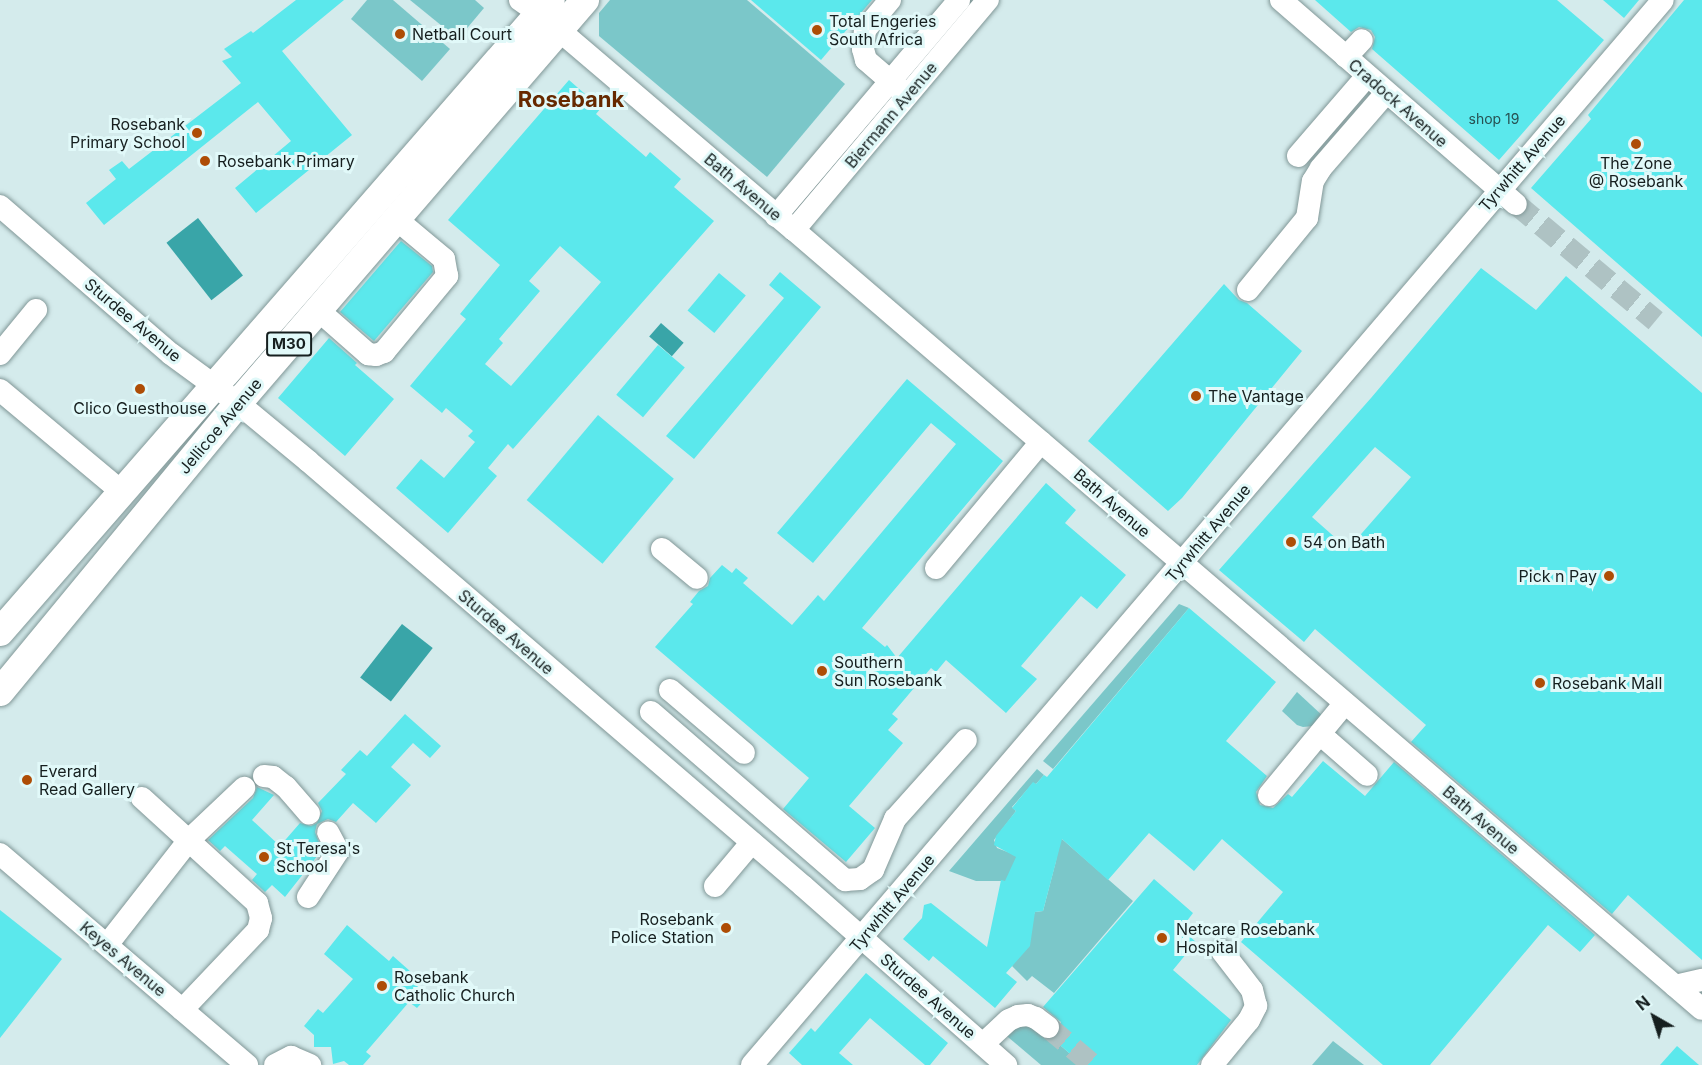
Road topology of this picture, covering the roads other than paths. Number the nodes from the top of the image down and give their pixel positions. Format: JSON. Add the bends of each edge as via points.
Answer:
{"nodes":[{"id":1,"x":585,"y":0,"type":"edge"},
{"id":2,"x":890,"y":0,"type":"edge"},
{"id":3,"x":988,"y":0,"type":"edge"},
{"id":4,"x":1281,"y":0,"type":"edge"},
{"id":5,"x":1663,"y":0,"type":"edge"},
{"id":6,"x":953,"y":7,"type":"edge"},
{"id":7,"x":542,"y":11,"type":"edge"},
{"id":8,"x":964,"y":29,"type":"junction"},
{"id":9,"x":1362,"y":40,"type":"dead end"},
{"id":10,"x":1346,"y":57,"type":"junction"},
{"id":11,"x":1367,"y":76,"type":"junction"},
{"id":12,"x":899,"y":89,"type":"junction"},
{"id":13,"x":1386,"y":93,"type":"junction"},
{"id":14,"x":1298,"y":156,"type":"dead end"},
{"id":15,"x":1498,"y":190,"type":"junction"},
{"id":16,"x":1516,"y":204,"type":"tunnel mouth"},
{"id":17,"x":0,"y":206,"type":"edge"},
{"id":18,"x":776,"y":216,"type":"junction"},
{"id":19,"x":396,"y":219,"type":"junction"},
{"id":20,"x":794,"y":230,"type":"junction"},
{"id":21,"x":1248,"y":290,"type":"dead end"},
{"id":22,"x":36,"y":310,"type":"dead end"},
{"id":23,"x":318,"y":310,"type":"junction"},
{"id":24,"x":0,"y":354,"type":"edge"},
{"id":25,"x":214,"y":386,"type":"junction"},
{"id":26,"x":0,"y":390,"type":"edge"},
{"id":27,"x":238,"y":403,"type":"junction"},
{"id":28,"x":1041,"y":442,"type":"junction"},
{"id":29,"x":122,"y":492,"type":"junction"},
{"id":30,"x":662,"y":549,"type":"dead end"},
{"id":31,"x":1182,"y":564,"type":"junction"},
{"id":32,"x":936,"y":568,"type":"dead end"},
{"id":33,"x":697,"y":578,"type":"dead end"},
{"id":34,"x":0,"y":632,"type":"edge"},
{"id":35,"x":0,"y":692,"type":"edge"},
{"id":36,"x":1345,"y":703,"type":"junction"},
{"id":37,"x":651,"y":712,"type":"junction"},
{"id":38,"x":1320,"y":734,"type":"junction"},
{"id":39,"x":630,"y":737,"type":"junction"},
{"id":40,"x":966,"y":740,"type":"dead end"},
{"id":41,"x":744,"y":753,"type":"dead end"},
{"id":42,"x":1367,"y":775,"type":"dead end"},
{"id":43,"x":264,"y":776,"type":"dead end"},
{"id":44,"x":244,"y":788,"type":"dead end"},
{"id":45,"x":1269,"y":795,"type":"dead end"},
{"id":46,"x":142,"y":798,"type":"dead end"},
{"id":47,"x":309,"y":813,"type":"dead end"},
{"id":48,"x":328,"y":832,"type":"dead end"},
{"id":49,"x":189,"y":840,"type":"junction"},
{"id":50,"x":752,"y":842,"type":"junction"},
{"id":51,"x":0,"y":854,"type":"edge"},
{"id":52,"x":715,"y":886,"type":"dead end"},
{"id":53,"x":308,"y":897,"type":"dead end"},
{"id":54,"x":862,"y":938,"type":"junction"},
{"id":55,"x":106,"y":945,"type":"junction"},
{"id":56,"x":1222,"y":951,"type":"dead end"},
{"id":57,"x":1702,"y":981,"type":"edge"},
{"id":58,"x":1675,"y":986,"type":"junction"},
{"id":59,"x":1702,"y":1009,"type":"edge"},
{"id":60,"x":183,"y":1010,"type":"junction"},
{"id":61,"x":1048,"y":1027,"type":"tunnel mouth"},
{"id":62,"x":993,"y":1058,"type":"edge"},
{"id":63,"x":247,"y":1065,"type":"edge"},
{"id":64,"x":275,"y":1065,"type":"edge"},
{"id":65,"x":310,"y":1065,"type":"edge"},
{"id":66,"x":752,"y":1065,"type":"edge"},
{"id":67,"x":1212,"y":1065,"type":"edge"}],
"edges":[{"from":1,"to":7,"type":"main road","name":"Jellicoe Avenue","number":"M30"},
{"from":2,"to":12,"type":"street","via":[[865,30],[863,49],[866,60]]},
{"from":3,"to":8,"type":"street","name":"Biermann Avenue"},
{"from":4,"to":10,"type":"street","name":"Cradock Avenue"},
{"from":5,"to":15,"type":"street","name":"Tyrwhitt Avenue"},
{"from":6,"to":8,"type":"street"},
{"from":6,"to":12,"type":"street","name":"Biermann Avenue"},
{"from":7,"to":18,"type":"street","name":"Bath Avenue"},
{"from":7,"to":19,"type":"main road","name":"Jellicoe Avenue","number":"M30"},
{"from":7,"to":25,"type":"main road","name":"Jellicoe Avenue","number":"M30"},
{"from":8,"to":12,"type":"street","name":"Biermann Avenue"},
{"from":9,"to":10,"type":"street"},
{"from":10,"to":11,"type":"street","name":"Cradock Avenue"},
{"from":11,"to":13,"type":"street","name":"Cradock Avenue"},
{"from":11,"to":14,"type":"street"},
{"from":12,"to":18,"type":"street","name":"Biermann Avenue"},
{"from":12,"to":20,"type":"street","name":"Biermann Avenue"},
{"from":13,"to":15,"type":"street","name":"Cradock Avenue"},
{"from":13,"to":21,"type":"street","via":[[1321,168],[1313,182],[1307,218]]},
{"from":15,"to":16,"type":"street","name":"Cradock Avenue"},
{"from":15,"to":31,"type":"street","name":"Tyrwhitt Avenue"},
{"from":17,"to":25,"type":"street","name":"Sturdee Avenue","via":[[171,354]]},
{"from":18,"to":20,"type":"street","name":"Bath Avenue"},
{"from":19,"to":23,"type":"main road","name":"Jellicoe Avenue","number":"M30"},
{"from":19,"to":23,"type":"street","via":[[444,259],[447,276],[384,352],[368,354]]},
{"from":20,"to":28,"type":"street","name":"Bath Avenue"},
{"from":22,"to":24,"type":"street"},
{"from":23,"to":27,"type":"main road","name":"Jellicoe Avenue","number":"M30"},
{"from":25,"to":27,"type":"street","name":"Sturdee Avenue"},
{"from":25,"to":29,"type":"main road","name":"Jellicoe Avenue","number":"M30"},
{"from":26,"to":29,"type":"street"},
{"from":27,"to":35,"type":"main road","name":"Jellicoe Avenue","number":"M30"},
{"from":27,"to":39,"type":"street","name":"Sturdee Avenue"},
{"from":28,"to":31,"type":"street","name":"Bath Avenue"},
{"from":28,"to":32,"type":"street"},
{"from":29,"to":34,"type":"main road","name":"Jellicoe Avenue","number":"M30"},
{"from":30,"to":33,"type":"street"},
{"from":31,"to":36,"type":"street","name":"Bath Avenue"},
{"from":31,"to":54,"type":"street","name":"Tyrwhitt Avenue"},
{"from":36,"to":38,"type":"street"},
{"from":36,"to":58,"type":"street","name":"Bath Avenue"},
{"from":37,"to":39,"type":"street"},
{"from":37,"to":40,"type":"street","via":[[845,880],[860,879],[873,870],[896,819]]},
{"from":37,"to":41,"type":"street","via":[[674,685]]},
{"from":38,"to":42,"type":"street"},
{"from":38,"to":45,"type":"street"},
{"from":39,"to":50,"type":"street","name":"Sturdee Avenue"},
{"from":43,"to":47,"type":"street","via":[[273,777],[286,787]]},
{"from":44,"to":49,"type":"street"},
{"from":46,"to":49,"type":"street"},
{"from":48,"to":53,"type":"street","via":[[338,851]]},
{"from":49,"to":55,"type":"street"},
{"from":49,"to":60,"type":"street","via":[[257,903],[261,918],[258,930]]},
{"from":50,"to":52,"type":"street"},
{"from":50,"to":54,"type":"street","name":"Sturdee Avenue"},
{"from":51,"to":55,"type":"street","name":"Keyes Avenue"},
{"from":54,"to":62,"type":"street","name":"Sturdee Avenue"},
{"from":54,"to":66,"type":"street","name":"Tyrwhitt Avenue"},
{"from":55,"to":60,"type":"street","name":"Keyes Avenue"},
{"from":56,"to":67,"type":"street","via":[[1252,990],[1256,1006]]},
{"from":57,"to":58,"type":"street"},
{"from":58,"to":59,"type":"street","name":"Bath Avenue"},
{"from":60,"to":63,"type":"street","name":"Keyes Avenue"},
{"from":61,"to":62,"type":"street","via":[[1028,1015],[1009,1020]]},
{"from":64,"to":65,"type":"street","via":[[291,1057]]}]}
